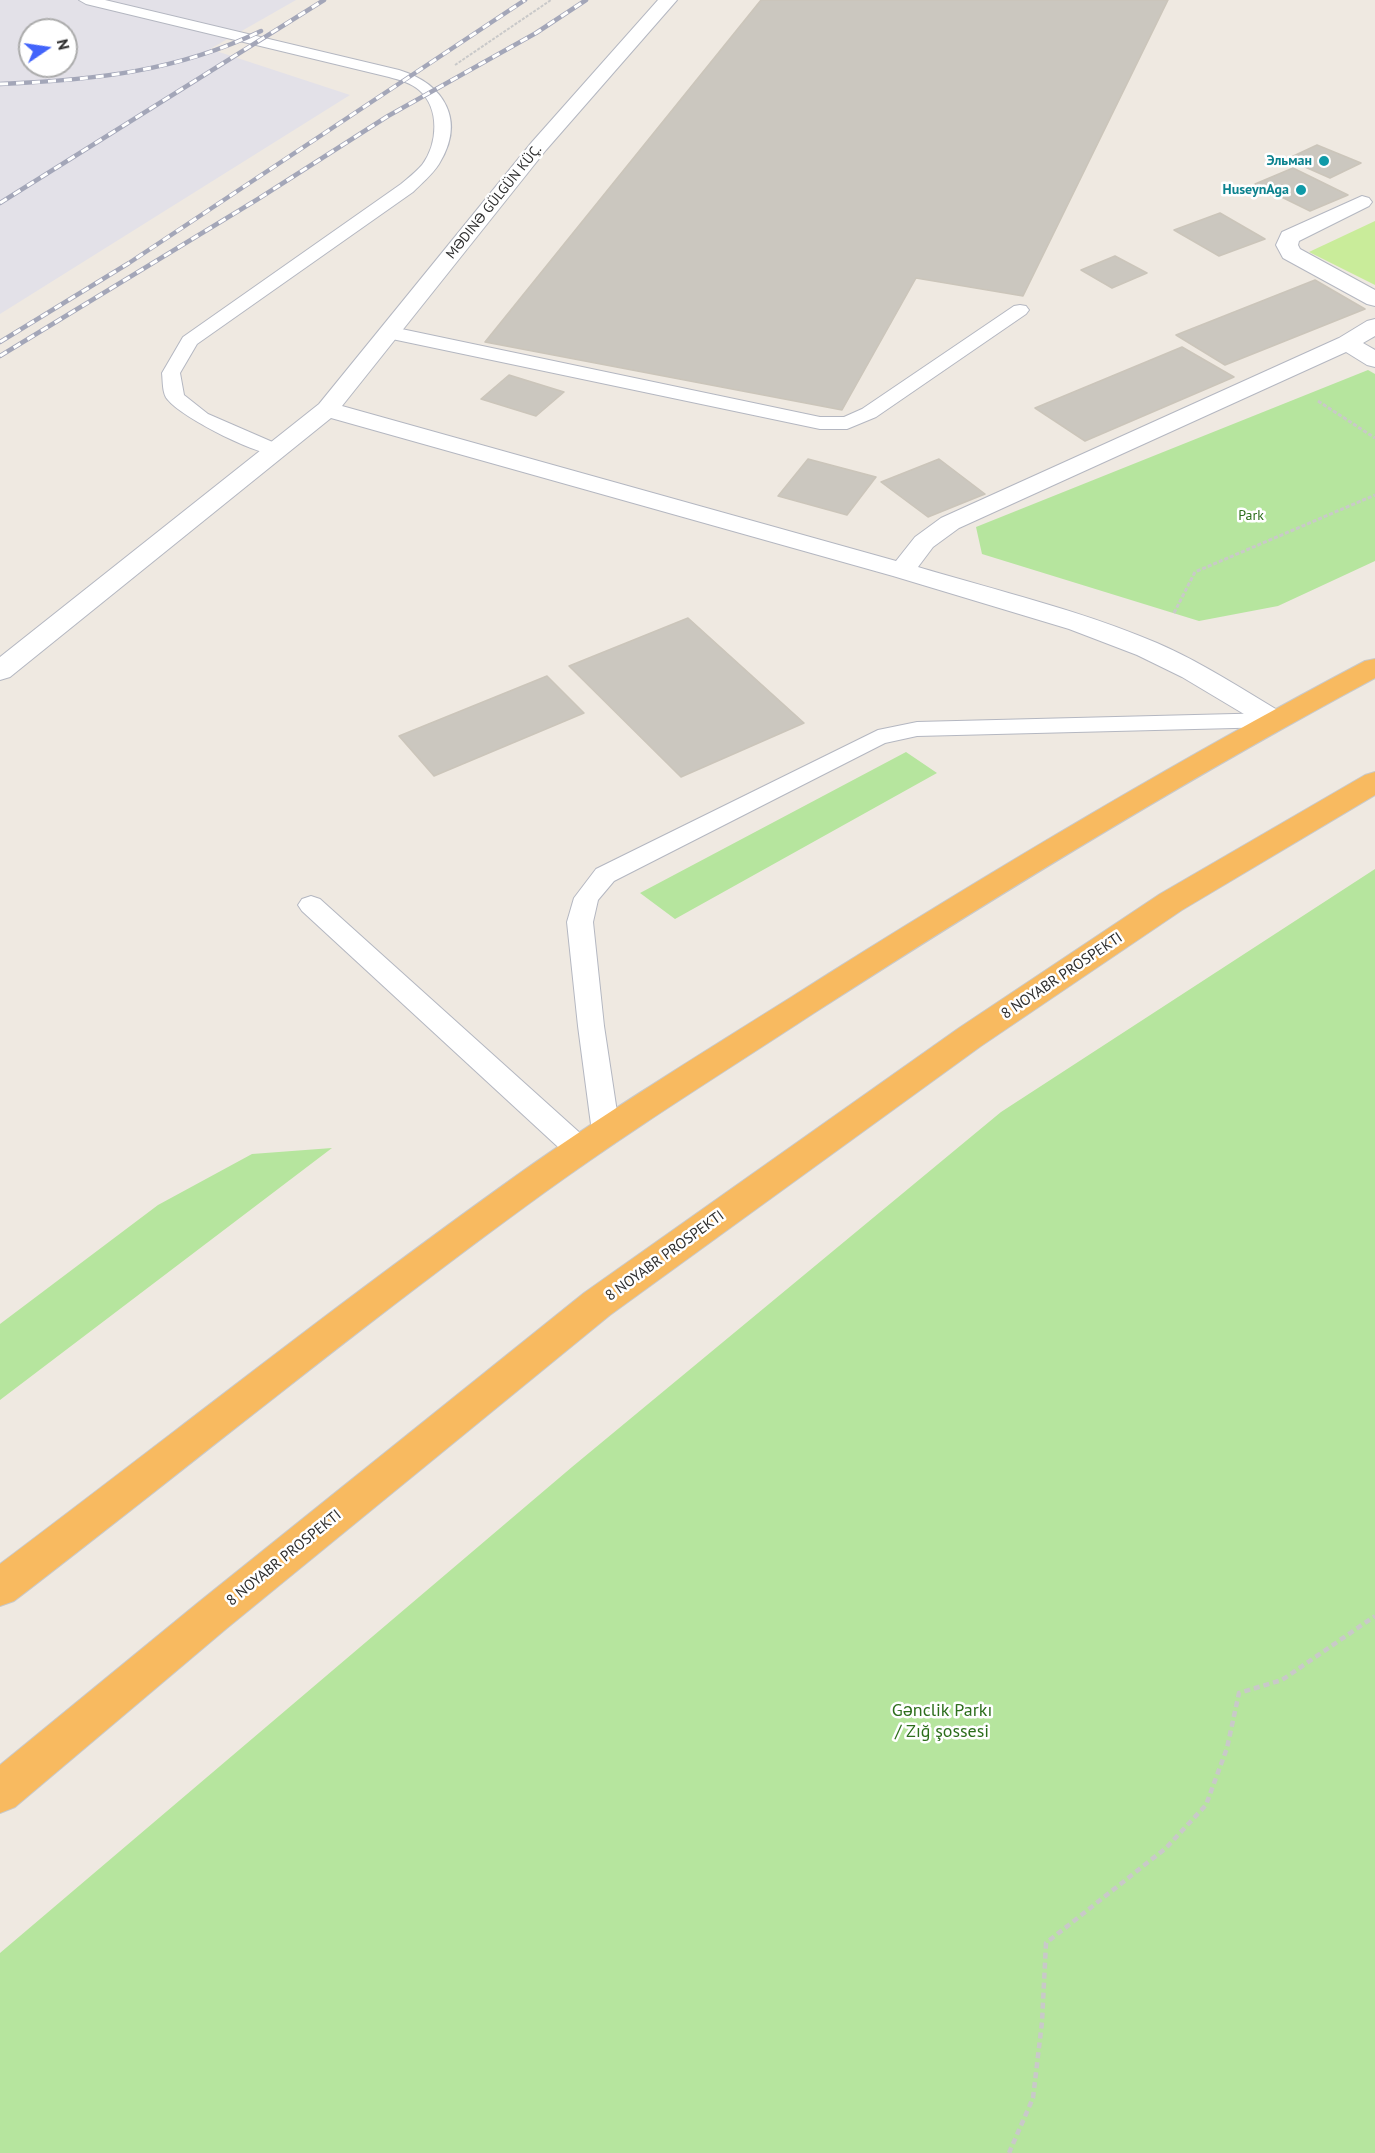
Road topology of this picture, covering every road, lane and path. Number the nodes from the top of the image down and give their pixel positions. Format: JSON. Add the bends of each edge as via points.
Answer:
{"nodes":[{"id":1,"x":86,"y":0,"type":"edge"},
{"id":2,"x":551,"y":0,"type":"edge"},
{"id":3,"x":668,"y":0,"type":"edge"},
{"id":4,"x":423,"y":86,"type":"junction"},
{"id":5,"x":1362,"y":202,"type":"dead end"},
{"id":6,"x":1375,"y":299,"type":"edge"},
{"id":7,"x":1020,"y":310,"type":"dead end"},
{"id":8,"x":1375,"y":326,"type":"edge"},
{"id":9,"x":392,"y":333,"type":"junction"},
{"id":10,"x":1347,"y":343,"type":"junction"},
{"id":11,"x":1375,"y":360,"type":"edge"},
{"id":12,"x":1317,"y":400,"type":"dead end"},
{"id":13,"x":327,"y":409,"type":"junction"},
{"id":14,"x":1375,"y":438,"type":"edge"},
{"id":15,"x":277,"y":451,"type":"junction"},
{"id":16,"x":1375,"y":495,"type":"edge"},
{"id":17,"x":902,"y":571,"type":"junction"},
{"id":18,"x":1174,"y":613,"type":"dead end"},
{"id":19,"x":1375,"y":667,"type":"edge"},
{"id":20,"x":0,"y":671,"type":"edge"},
{"id":21,"x":1274,"y":720,"type":"junction"},
{"id":22,"x":1375,"y":782,"type":"edge"},
{"id":23,"x":310,"y":905,"type":"dead end"},
{"id":24,"x":593,"y":1141,"type":"junction"},
{"id":25,"x":0,"y":1588,"type":"edge"},
{"id":26,"x":1375,"y":1616,"type":"edge"},
{"id":27,"x":0,"y":1792,"type":"edge"},
{"id":28,"x":1009,"y":2153,"type":"edge"}],
"edges":[{"from":1,"to":4,"type":"lane","via":[[394,73]]},
{"from":2,"to":4,"type":"path"},
{"from":3,"to":9,"type":"street","name":"MƏDINƏ GÜLGÜN KÜÇ.","via":[[570,108]]},
{"from":4,"to":15,"type":"lane","via":[[439,109],[444,127],[430,165],[407,188],[190,341],[171,373],[175,397],[201,418]]},
{"from":5,"to":6,"type":"street","via":[[1290,237],[1287,245],[1291,253]]},
{"from":7,"to":9,"type":"lane","via":[[869,413],[847,423],[820,423]]},
{"from":8,"to":10,"type":"street"},
{"from":9,"to":13,"type":"street","name":"MƏDINƏ GÜLGÜN KÜÇ."},
{"from":10,"to":11,"type":"street"},
{"from":10,"to":17,"type":"street","via":[[950,523],[924,542]]},
{"from":12,"to":14,"type":"path"},
{"from":13,"to":15,"type":"street","name":"MƏDINƏ GÜLGÜN KÜÇ."},
{"from":13,"to":17,"type":"street"},
{"from":15,"to":20,"type":"street","name":"MƏDINƏ GÜLGÜN KÜÇ."},
{"from":16,"to":18,"type":"path","via":[[1195,572]]},
{"from":17,"to":21,"type":"street","via":[[1078,623],[1147,649]]},
{"from":19,"to":21,"type":"highway"},
{"from":21,"to":24,"type":"highway","via":[[1088,826]]},
{"from":21,"to":24,"type":"lane","via":[[917,729],[878,737],[605,875],[586,898],[580,922],[591,1026]]},
{"from":22,"to":27,"type":"highway","name":"8 NOYABR PROSPEKTI","via":[[1171,902],[970,1037],[597,1304]]},
{"from":23,"to":24,"type":"lane"},
{"from":24,"to":25,"type":"highway","via":[[488,1215]]},
{"from":26,"to":28,"type":"path","via":[[1282,1680],[1239,1693],[1227,1748],[1206,1805],[1166,1848],[1046,1943],[1033,2098]]}]}
